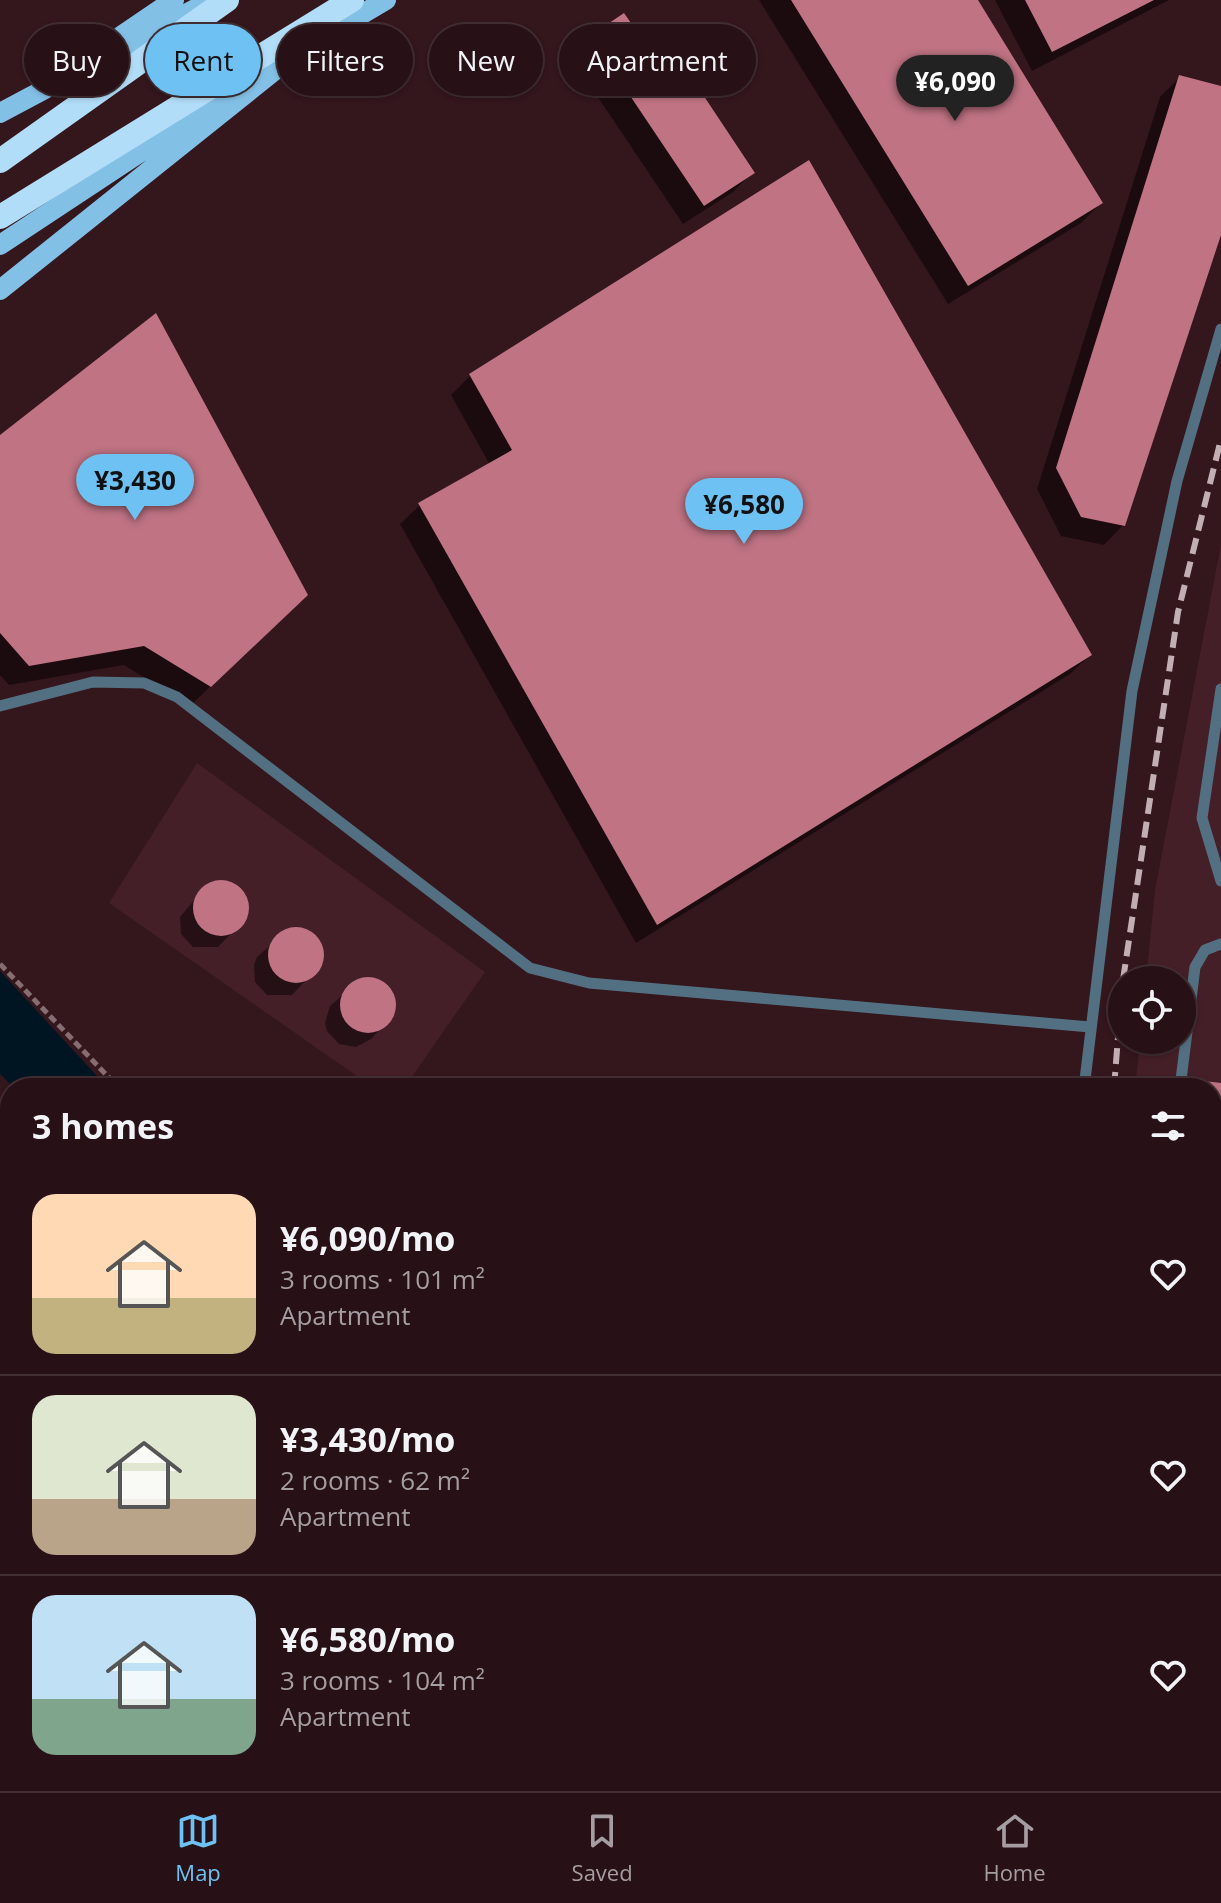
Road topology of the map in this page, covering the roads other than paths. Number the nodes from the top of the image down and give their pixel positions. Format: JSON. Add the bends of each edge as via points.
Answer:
{"nodes":[{"id":1,"x":174,"y":0,"type":"edge"},
{"id":2,"x":212,"y":0,"type":"edge"},
{"id":3,"x":227,"y":0,"type":"edge"},
{"id":4,"x":352,"y":0,"type":"edge"},
{"id":5,"x":363,"y":0,"type":"edge"},
{"id":6,"x":386,"y":0,"type":"edge"},
{"id":7,"x":0,"y":115,"type":"edge"},
{"id":8,"x":0,"y":161,"type":"edge"},
{"id":9,"x":0,"y":217,"type":"edge"},
{"id":10,"x":0,"y":245,"type":"edge"},
{"id":11,"x":0,"y":290,"type":"edge"},
{"id":12,"x":1221,"y":329,"type":"edge"},
{"id":13,"x":1221,"y":689,"type":"edge"},
{"id":14,"x":0,"y":706,"type":"edge"},
{"id":15,"x":1221,"y":881,"type":"edge"},
{"id":16,"x":1221,"y":944,"type":"edge"},
{"id":17,"x":1090,"y":1027,"type":"junction"},
{"id":18,"x":1085,"y":1078,"type":"edge"},
{"id":19,"x":1181,"y":1078,"type":"edge"}],
"edges":[{"from":1,"to":7,"type":"main road"},
{"from":2,"to":7,"type":"main road"},
{"from":3,"to":8,"type":"highway"},
{"from":4,"to":9,"type":"highway"},
{"from":5,"to":11,"type":"main road"},
{"from":6,"to":10,"type":"main road","via":[[185,119]]},
{"from":12,"to":17,"type":"lane","via":[[1177,481],[1132,691]]},
{"from":13,"to":15,"type":"lane","via":[[1202,818]]},
{"from":14,"to":17,"type":"lane","via":[[93,682],[144,683],[177,697],[530,968],[589,983]]},
{"from":16,"to":19,"type":"lane","via":[[1205,950],[1195,967]]},
{"from":17,"to":18,"type":"lane"}]}
